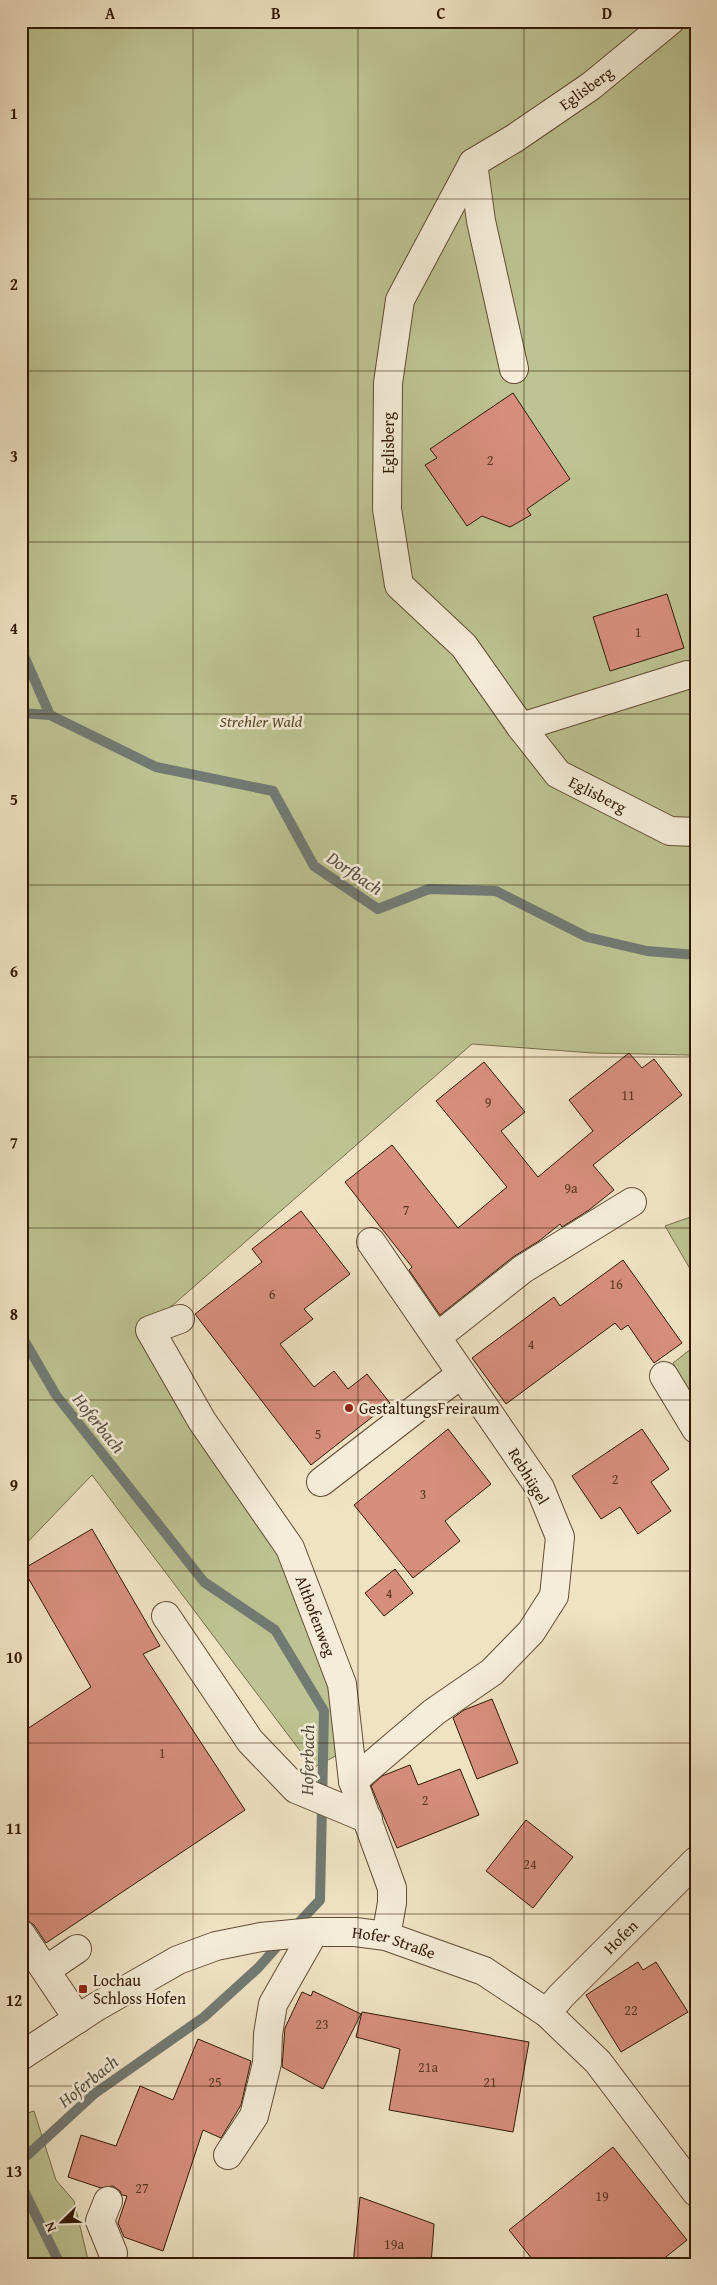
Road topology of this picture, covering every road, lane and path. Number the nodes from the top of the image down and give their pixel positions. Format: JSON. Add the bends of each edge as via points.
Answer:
{"nodes":[{"id":1,"x":670,"y":21,"type":"edge"},
{"id":2,"x":472,"y":163,"type":"junction"},
{"id":3,"x":514,"y":369,"type":"dead end"},
{"id":4,"x":688,"y":675,"type":"dead end"},
{"id":5,"x":521,"y":727,"type":"junction"},
{"id":6,"x":696,"y":832,"type":"edge"},
{"id":7,"x":632,"y":1202,"type":"dead end"},
{"id":8,"x":371,"y":1242,"type":"dead end"},
{"id":9,"x":180,"y":1319,"type":"dead end"},
{"id":10,"x":437,"y":1337,"type":"junction"},
{"id":11,"x":461,"y":1374,"type":"junction"},
{"id":12,"x":664,"y":1376,"type":"dead end"},
{"id":13,"x":696,"y":1429,"type":"edge"},
{"id":14,"x":321,"y":1482,"type":"dead end"},
{"id":15,"x":166,"y":1616,"type":"dead end"},
{"id":16,"x":353,"y":1781,"type":"junction"},
{"id":17,"x":368,"y":1820,"type":"junction"},
{"id":18,"x":696,"y":1861,"type":"edge"},
{"id":19,"x":307,"y":1933,"type":"junction"},
{"id":20,"x":21,"y":1934,"type":"edge"},
{"id":21,"x":386,"y":1936,"type":"junction"},
{"id":22,"x":77,"y":1949,"type":"dead end"},
{"id":23,"x":39,"y":1966,"type":"junction"},
{"id":24,"x":547,"y":2013,"type":"junction"},
{"id":25,"x":78,"y":2019,"type":"junction"},
{"id":26,"x":21,"y":2056,"type":"edge"},
{"id":27,"x":228,"y":2154,"type":"dead end"},
{"id":28,"x":696,"y":2192,"type":"edge"},
{"id":29,"x":108,"y":2201,"type":"dead end"},
{"id":30,"x":113,"y":2253,"type":"dead end"}],
"edges":[{"from":1,"to":2,"type":"street","name":"Eglisberg","via":[[591,86]]},
{"from":2,"to":3,"type":"street","via":[[481,221]]},
{"from":2,"to":5,"type":"street","name":"Eglisberg","via":[[400,300],[388,383],[388,509],[399,585],[464,646]]},
{"from":4,"to":5,"type":"street"},
{"from":5,"to":6,"type":"street","name":"Eglisberg","via":[[558,774],[670,831]]},
{"from":7,"to":10,"type":"street","via":[[522,1269]]},
{"from":8,"to":10,"type":"street","name":"Rebhügel"},
{"from":9,"to":16,"type":"street","name":"Althofenweg","via":[[150,1330],[202,1422],[290,1548],[342,1684]]},
{"from":10,"to":11,"type":"street","name":"Rebhügel"},
{"from":11,"to":14,"type":"street"},
{"from":11,"to":16,"type":"street","name":"Rebhügel","via":[[540,1488],[560,1537],[554,1596],[531,1632],[492,1672],[434,1712]]},
{"from":12,"to":13,"type":"street"},
{"from":15,"to":17,"type":"street","via":[[250,1741],[296,1789]]},
{"from":16,"to":17,"type":"street","name":"Althofenweg"},
{"from":17,"to":21,"type":"street","name":"Althofenweg","via":[[392,1888]]},
{"from":18,"to":24,"type":"street","name":"Hofen"},
{"from":19,"to":21,"type":"street","name":"Hofer Straße","via":[[355,1932]]},
{"from":19,"to":25,"type":"street","name":"Hofer Straße","via":[[216,1946],[178,1960]]},
{"from":19,"to":27,"type":"street","via":[[273,2004],[267,2063],[254,2116]]},
{"from":20,"to":23,"type":"street"},
{"from":21,"to":24,"type":"street","name":"Hofer Straße","via":[[484,1972]]},
{"from":22,"to":23,"type":"street"},
{"from":23,"to":25,"type":"street"},
{"from":24,"to":28,"type":"street","name":"Hofer Straße","via":[[598,2062]]},
{"from":25,"to":26,"type":"street","name":"Hofer Straße"},
{"from":29,"to":30,"type":"street","via":[[100,2221]]}]}
